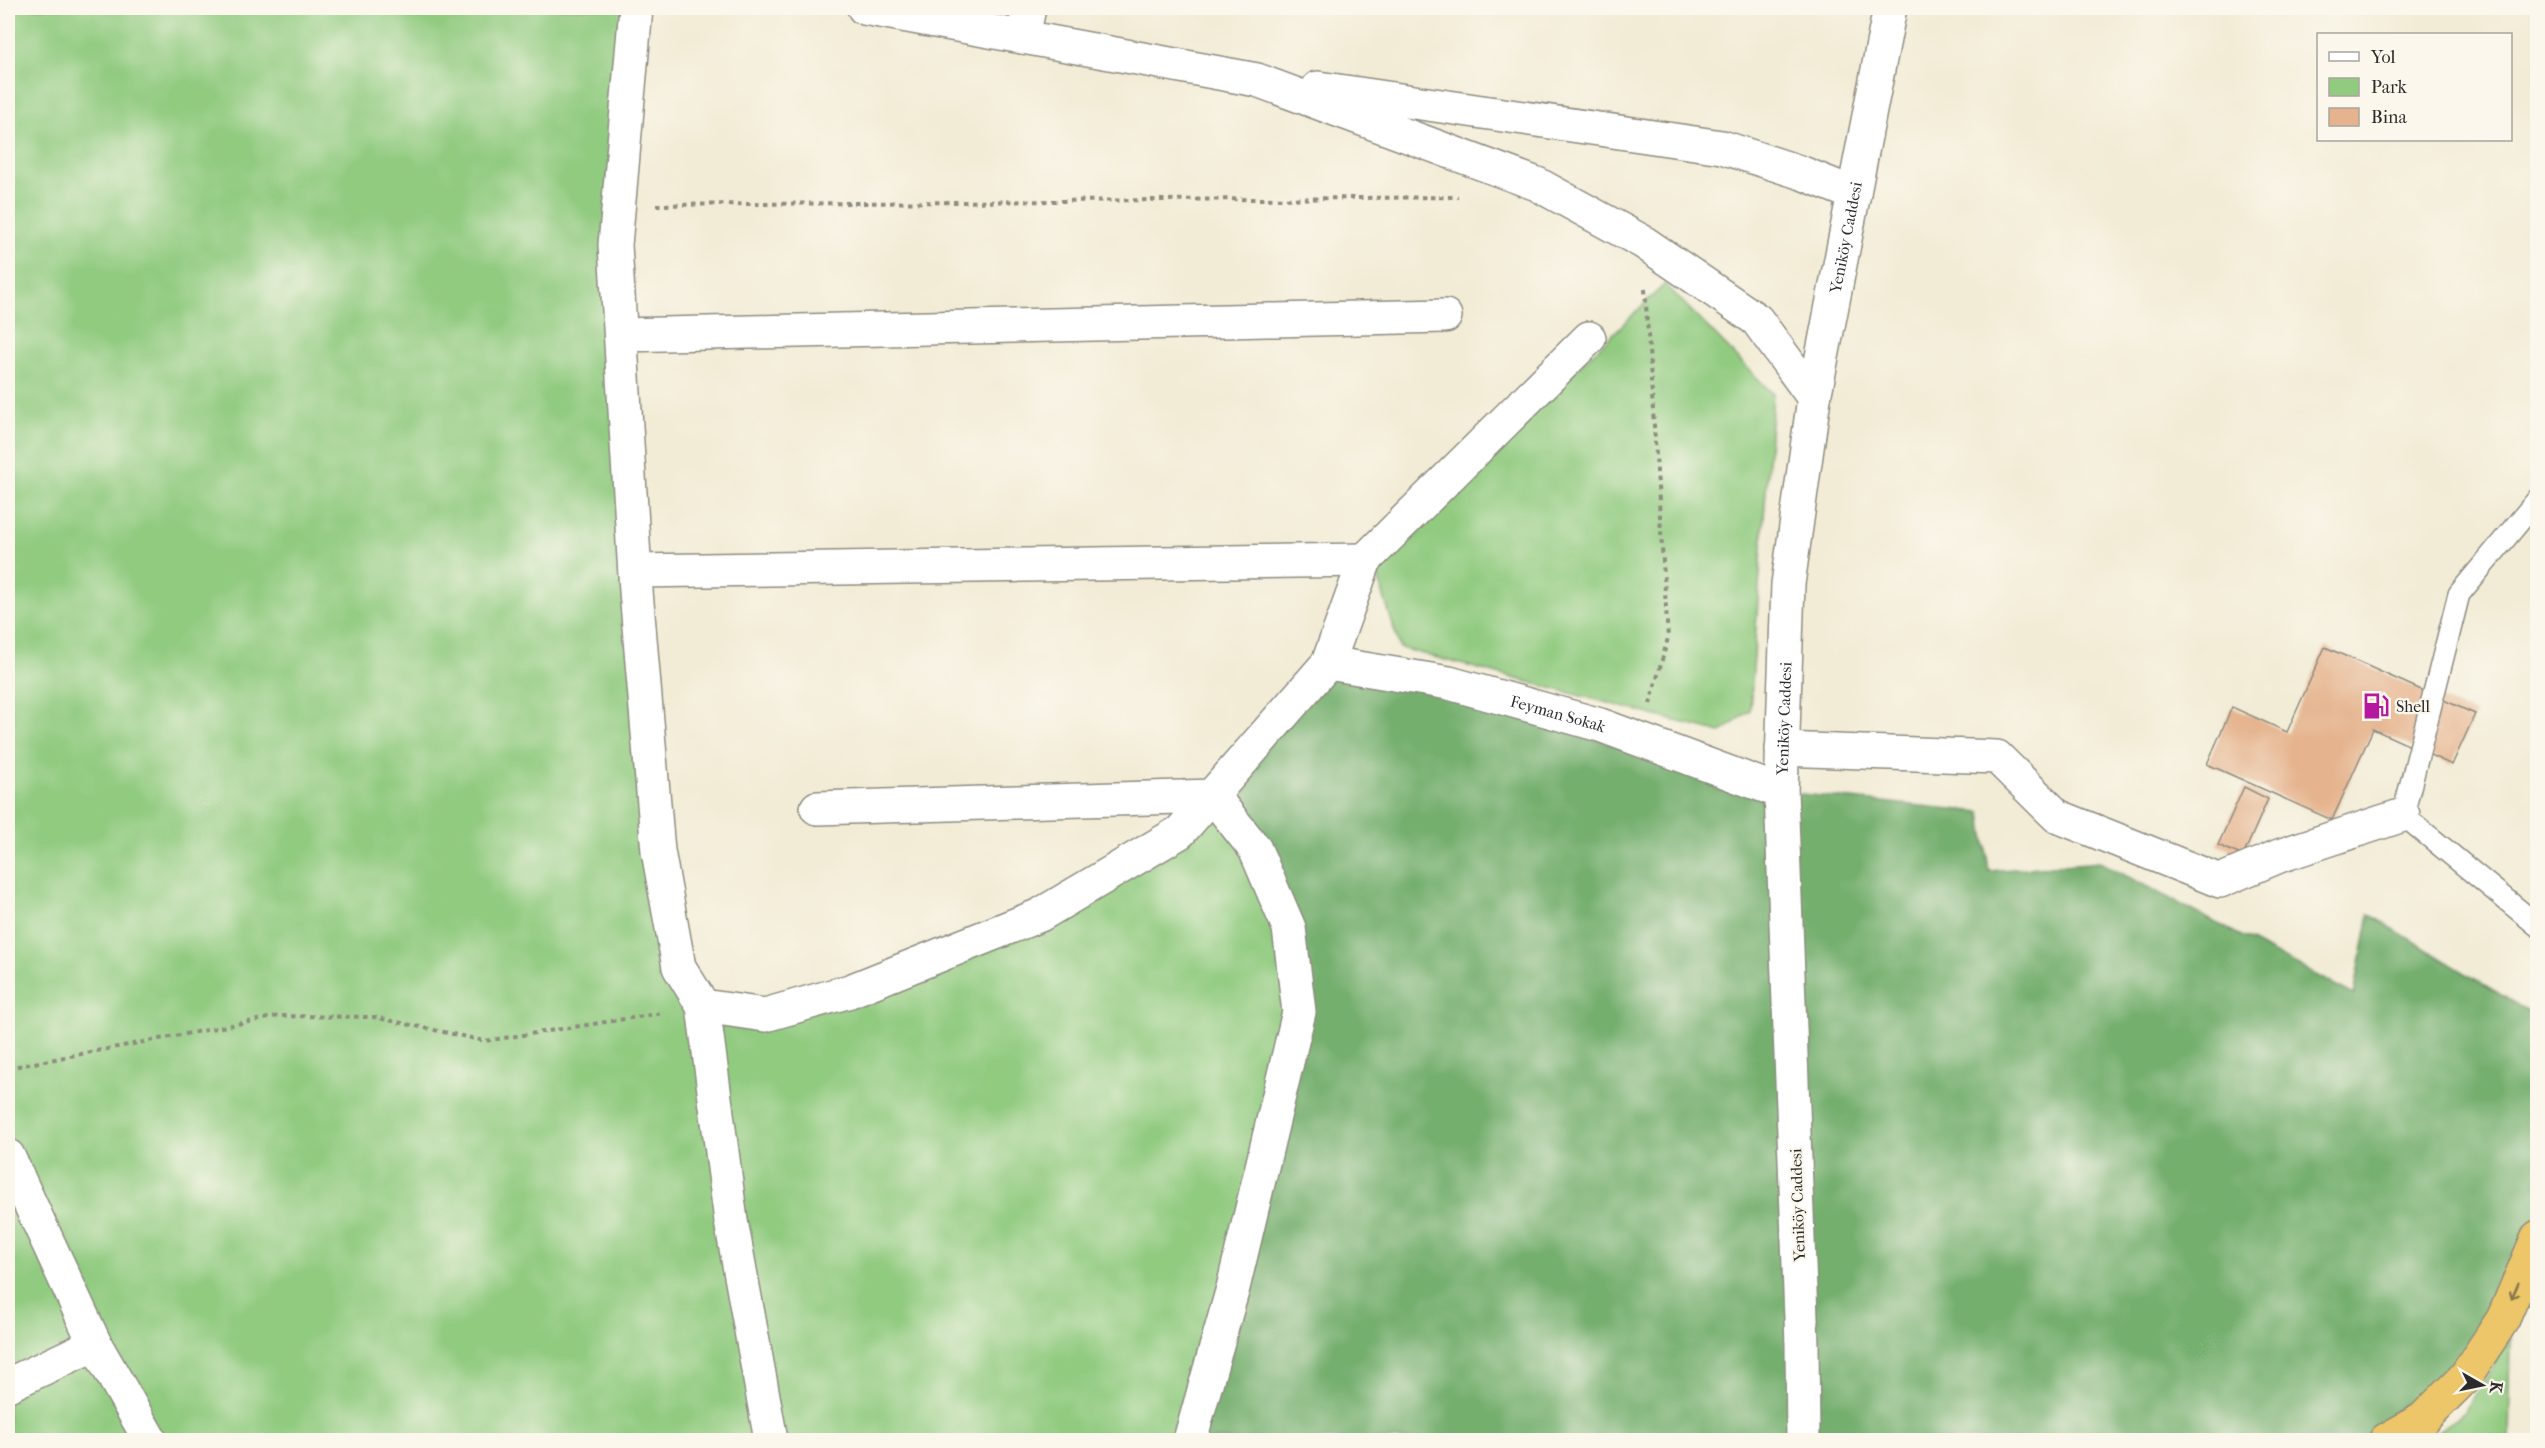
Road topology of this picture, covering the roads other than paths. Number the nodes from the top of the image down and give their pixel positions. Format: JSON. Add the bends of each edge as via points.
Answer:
{"nodes":[{"id":1,"x":636,"y":8,"type":"edge"},
{"id":2,"x":864,"y":8,"type":"edge"},
{"id":3,"x":1890,"y":8,"type":"edge"},
{"id":4,"x":1026,"y":22,"type":"edge"},
{"id":5,"x":1257,"y":80,"type":"junction"},
{"id":6,"x":1854,"y":194,"type":"junction"},
{"id":7,"x":1445,"y":316,"type":"dead end"},
{"id":8,"x":621,"y":335,"type":"junction"},
{"id":9,"x":1589,"y":338,"type":"dead end"},
{"id":10,"x":1815,"y":398,"type":"junction"},
{"id":11,"x":2538,"y":499,"type":"edge"},
{"id":12,"x":1365,"y":560,"type":"junction"},
{"id":13,"x":635,"y":571,"type":"junction"},
{"id":14,"x":1328,"y":663,"type":"junction"},
{"id":15,"x":1782,"y":749,"type":"junction"},
{"id":16,"x":1781,"y":792,"type":"junction"},
{"id":17,"x":1213,"y":796,"type":"junction"},
{"id":18,"x":817,"y":808,"type":"dead end"},
{"id":19,"x":2403,"y":815,"type":"junction"},
{"id":20,"x":2538,"y":926,"type":"edge"},
{"id":21,"x":703,"y":1006,"type":"junction"},
{"id":22,"x":8,"y":1156,"type":"edge"},
{"id":23,"x":2538,"y":1237,"type":"edge"},
{"id":24,"x":95,"y":1344,"type":"junction"},
{"id":25,"x":8,"y":1385,"type":"edge"},
{"id":26,"x":150,"y":1440,"type":"edge"},
{"id":27,"x":771,"y":1440,"type":"edge"},
{"id":28,"x":1190,"y":1440,"type":"edge"},
{"id":29,"x":1803,"y":1440,"type":"edge"},
{"id":30,"x":2386,"y":1440,"type":"edge"}],
"edges":[{"from":1,"to":8,"type":"street","via":[[615,244]]},
{"from":2,"to":4,"type":"street"},
{"from":3,"to":6,"type":"street","name":"Yeniköy Caddesi"},
{"from":4,"to":5,"type":"street"},
{"from":5,"to":6,"type":"street","via":[[1722,147]]},
{"from":5,"to":10,"type":"street","via":[[1537,184],[1643,242],[1757,321]]},
{"from":6,"to":10,"type":"street","name":"Yeniköy Caddesi"},
{"from":7,"to":8,"type":"street"},
{"from":8,"to":13,"type":"street"},
{"from":9,"to":12,"type":"street"},
{"from":10,"to":15,"type":"street","name":"Yeniköy Caddesi","via":[[1788,584]]},
{"from":11,"to":19,"type":"lane","via":[[2459,594]]},
{"from":12,"to":13,"type":"street"},
{"from":12,"to":14,"type":"street"},
{"from":13,"to":21,"type":"street","via":[[658,851],[679,967]]},
{"from":14,"to":16,"type":"street","name":"Feyman Sokak","via":[[1449,683],[1600,725]]},
{"from":14,"to":17,"type":"street"},
{"from":15,"to":16,"type":"street","name":"Yeniköy Caddesi"},
{"from":15,"to":19,"type":"street","via":[[1997,757],[2057,816],[2220,881],[2279,856]]},
{"from":16,"to":29,"type":"street","name":"Yeniköy Caddesi"},
{"from":17,"to":18,"type":"street"},
{"from":17,"to":21,"type":"street","via":[[1180,832],[1040,915],[850,991],[765,1015]]},
{"from":17,"to":28,"type":"street","via":[[1255,849],[1289,928],[1299,1012],[1233,1288]]},
{"from":19,"to":20,"type":"lane"},
{"from":21,"to":27,"type":"street","via":[[731,1221]]},
{"from":22,"to":24,"type":"street"},
{"from":23,"to":30,"type":"highway","one_way":true,"via":[[2503,1319],[2465,1377],[2423,1419]]},
{"from":24,"to":25,"type":"street"},
{"from":24,"to":26,"type":"street"}]}
